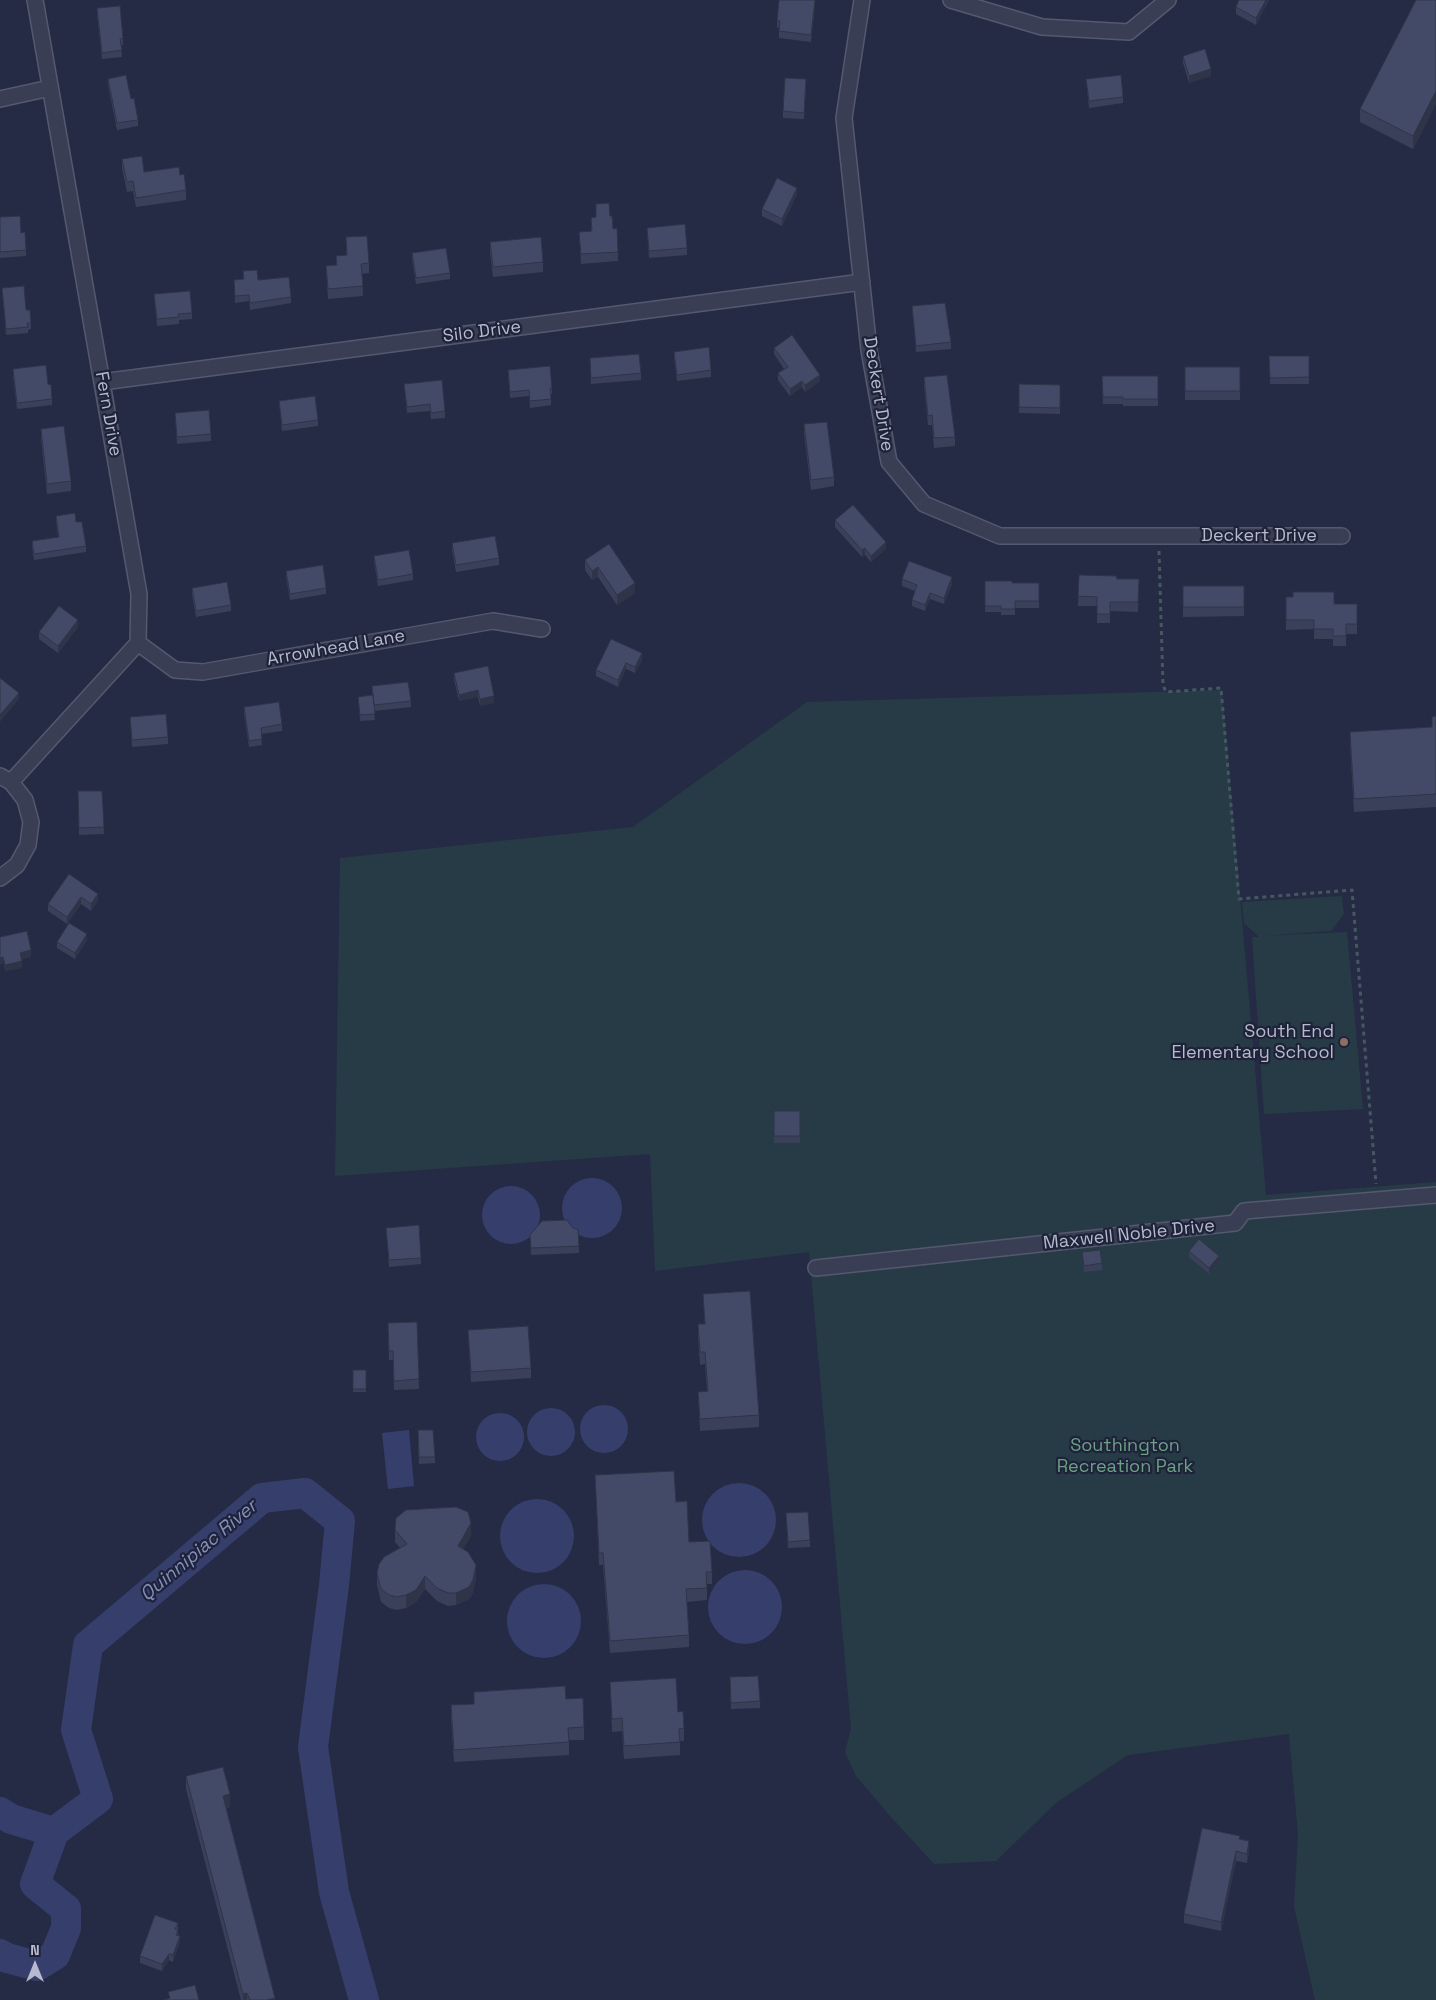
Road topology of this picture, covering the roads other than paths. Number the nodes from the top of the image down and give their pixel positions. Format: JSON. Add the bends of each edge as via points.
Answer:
{"nodes":[{"id":1,"x":35,"y":0,"type":"edge"},
{"id":2,"x":862,"y":0,"type":"edge"},
{"id":3,"x":951,"y":0,"type":"edge"},
{"id":4,"x":1168,"y":0,"type":"edge"},
{"id":5,"x":50,"y":88,"type":"junction"},
{"id":6,"x":0,"y":99,"type":"edge"},
{"id":7,"x":862,"y":282,"type":"junction"},
{"id":8,"x":102,"y":382,"type":"junction"},
{"id":9,"x":1342,"y":536,"type":"dead end"},
{"id":10,"x":542,"y":629,"type":"dead end"},
{"id":11,"x":138,"y":643,"type":"junction"},
{"id":12,"x":5,"y":779,"type":"edge"},
{"id":13,"x":0,"y":878,"type":"edge"},
{"id":14,"x":1436,"y":1195,"type":"edge"},
{"id":15,"x":816,"y":1268,"type":"dead end"}],
"edges":[{"from":1,"to":5,"type":"street","name":"Fern Drive"},
{"from":2,"to":7,"type":"street","name":"Deckert Drive","via":[[844,118]]},
{"from":3,"to":4,"type":"street","via":[[1042,27],[1129,32]]},
{"from":5,"to":6,"type":"street"},
{"from":5,"to":8,"type":"street","name":"Fern Drive"},
{"from":7,"to":8,"type":"street","name":"Silo Drive"},
{"from":7,"to":9,"type":"street","name":"Deckert Drive","via":[[869,350],[889,462],[924,504],[1000,536]]},
{"from":8,"to":11,"type":"street","name":"Fern Drive","via":[[139,594]]},
{"from":10,"to":11,"type":"street","name":"Arrowhead Lane","via":[[493,621],[203,672],[175,670]]},
{"from":11,"to":12,"type":"street"},
{"from":12,"to":13,"type":"street","via":[[25,800],[31,822],[28,845],[17,865]]},
{"from":14,"to":15,"type":"street","name":"Maxwell Noble Drive","via":[[1244,1211],[1235,1223]]}]}
